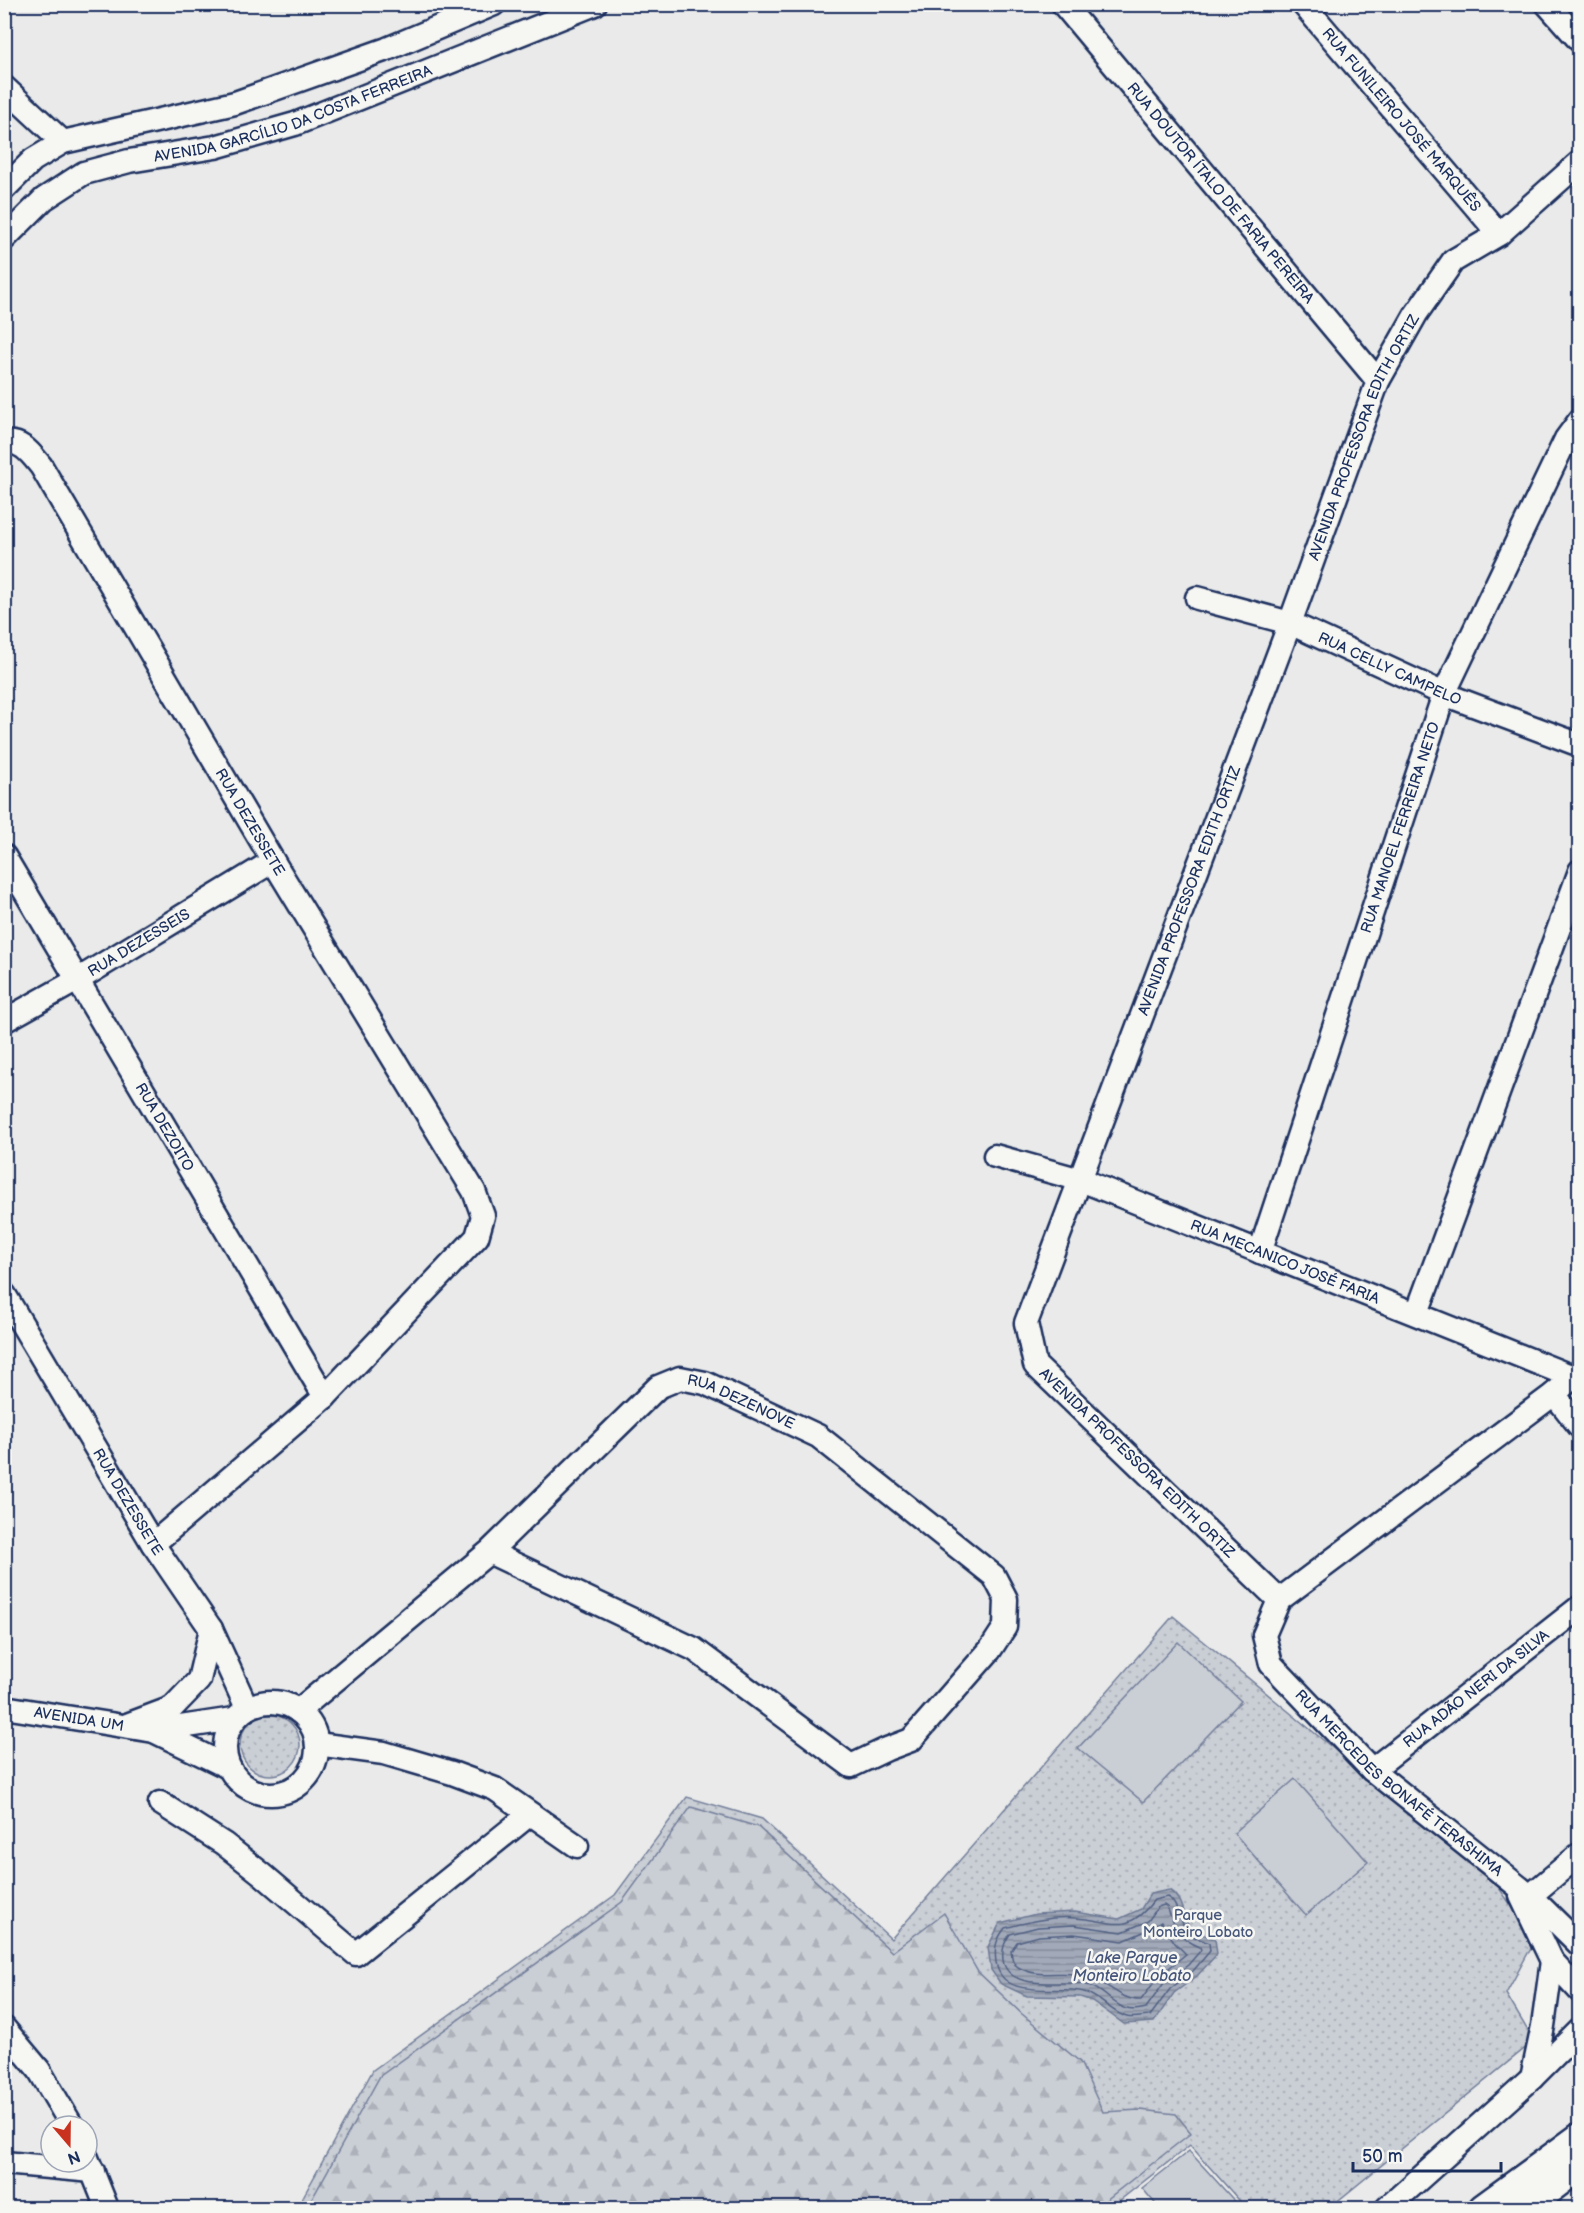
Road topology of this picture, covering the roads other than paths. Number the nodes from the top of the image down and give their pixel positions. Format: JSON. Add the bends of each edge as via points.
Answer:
{"nodes":[{"id":1,"x":494,"y":4,"type":"edge"},
{"id":2,"x":596,"y":4,"type":"edge"},
{"id":3,"x":1063,"y":4,"type":"edge"},
{"id":4,"x":1303,"y":4,"type":"edge"},
{"id":5,"x":1547,"y":4,"type":"edge"},
{"id":6,"x":1580,"y":41,"type":"edge"},
{"id":7,"x":4,"y":87,"type":"edge"},
{"id":8,"x":63,"y":142,"type":"junction"},
{"id":9,"x":1580,"y":162,"type":"edge"},
{"id":10,"x":4,"y":189,"type":"edge"},
{"id":11,"x":1499,"y":234,"type":"junction"},
{"id":12,"x":4,"y":239,"type":"edge"},
{"id":13,"x":1378,"y":381,"type":"junction"},
{"id":14,"x":1580,"y":420,"type":"edge"},
{"id":15,"x":4,"y":443,"type":"edge"},
{"id":16,"x":1197,"y":598,"type":"dead end"},
{"id":17,"x":1290,"y":623,"type":"junction"},
{"id":18,"x":1444,"y":694,"type":"junction"},
{"id":19,"x":1580,"y":745,"type":"edge"},
{"id":20,"x":4,"y":856,"type":"edge"},
{"id":21,"x":273,"y":861,"type":"junction"},
{"id":22,"x":1580,"y":871,"type":"edge"},
{"id":23,"x":79,"y":979,"type":"junction"},
{"id":24,"x":4,"y":1021,"type":"edge"},
{"id":25,"x":995,"y":1156,"type":"dead end"},
{"id":26,"x":1081,"y":1180,"type":"junction"},
{"id":27,"x":1260,"y":1252,"type":"junction"},
{"id":28,"x":4,"y":1294,"type":"edge"},
{"id":29,"x":1417,"y":1313,"type":"junction"},
{"id":30,"x":1576,"y":1374,"type":"edge"},
{"id":31,"x":1554,"y":1394,"type":"junction"},
{"id":32,"x":325,"y":1397,"type":"junction"},
{"id":33,"x":1580,"y":1427,"type":"edge"},
{"id":34,"x":153,"y":1544,"type":"junction"},
{"id":35,"x":489,"y":1552,"type":"junction"},
{"id":36,"x":1279,"y":1600,"type":"junction"},
{"id":37,"x":1580,"y":1607,"type":"edge"},
{"id":38,"x":211,"y":1629,"type":"junction"},
{"id":39,"x":4,"y":1707,"type":"edge"},
{"id":40,"x":298,"y":1711,"type":"junction"},
{"id":41,"x":241,"y":1714,"type":"junction"},
{"id":42,"x":126,"y":1725,"type":"junction"},
{"id":43,"x":154,"y":1731,"type":"junction"},
{"id":44,"x":317,"y":1744,"type":"junction"},
{"id":45,"x":228,"y":1767,"type":"junction"},
{"id":46,"x":1372,"y":1770,"type":"junction"},
{"id":47,"x":160,"y":1803,"type":"dead end"},
{"id":48,"x":530,"y":1814,"type":"junction"},
{"id":49,"x":577,"y":1846,"type":"dead end"},
{"id":50,"x":1580,"y":1854,"type":"edge"},
{"id":51,"x":1523,"y":1890,"type":"junction"},
{"id":52,"x":1580,"y":1946,"type":"edge"},
{"id":53,"x":1552,"y":1961,"type":"junction"},
{"id":54,"x":1580,"y":1990,"type":"edge"},
{"id":55,"x":4,"y":2028,"type":"edge"},
{"id":56,"x":1580,"y":2030,"type":"edge"},
{"id":57,"x":1532,"y":2078,"type":"junction"},
{"id":58,"x":65,"y":2114,"type":"edge"},
{"id":59,"x":1580,"y":2137,"type":"edge"},
{"id":60,"x":4,"y":2163,"type":"edge"},
{"id":61,"x":39,"y":2164,"type":"edge"},
{"id":62,"x":1580,"y":2166,"type":"edge"},
{"id":63,"x":94,"y":2174,"type":"edge"},
{"id":64,"x":107,"y":2208,"type":"edge"},
{"id":65,"x":1387,"y":2208,"type":"edge"},
{"id":66,"x":1483,"y":2208,"type":"edge"},
{"id":67,"x":1525,"y":2208,"type":"edge"}],
"edges":[{"from":1,"to":8,"type":"street","name":"AVENIDA GARCÍLIO DA COSTA FERREIRA","via":[[387,50],[235,103]]},
{"from":2,"to":12,"type":"street","name":"AVENIDA GARCÍLIO DA COSTA FERREIRA","via":[[295,124],[215,147],[129,160],[84,173],[44,199]]},
{"from":3,"to":13,"type":"street","name":"RUA DOUTOR ÍTALO DE FARIA PEREIRA"},
{"from":4,"to":11,"type":"street","name":"RUA FUNILEIRO JOSÉ MARQUÊS"},
{"from":5,"to":6,"type":"street"},
{"from":7,"to":8,"type":"street"},
{"from":8,"to":10,"type":"street","name":"AVENIDA GARCÍLIO DA COSTA FERREIRA","via":[[33,160]]},
{"from":9,"to":11,"type":"street","name":"AVENIDA PROFESSORA EDITH ORTIZ"},
{"from":11,"to":13,"type":"street","name":"AVENIDA PROFESSORA EDITH ORTIZ","via":[[1453,261],[1416,314]]},
{"from":13,"to":17,"type":"street","name":"AVENIDA PROFESSORA EDITH ORTIZ"},
{"from":14,"to":18,"type":"street","name":"RUA MANOEL FERREIRA NETO","via":[[1566,439]]},
{"from":15,"to":21,"type":"street","name":"RUA DEZESSETE","via":[[27,448],[41,466]]},
{"from":16,"to":17,"type":"street","name":"RUA CELLY CAMPELO"},
{"from":17,"to":18,"type":"street","name":"RUA CELLY CAMPELO"},
{"from":17,"to":26,"type":"street","name":"AVENIDA PROFESSORA EDITH ORTIZ"},
{"from":18,"to":19,"type":"street","name":"RUA CELLY CAMPELO"},
{"from":18,"to":27,"type":"street","name":"RUA MANOEL FERREIRA NETO"},
{"from":20,"to":23,"type":"street","name":"RUA DEZOITO"},
{"from":21,"to":23,"type":"street","name":"RUA DEZESSEIS"},
{"from":21,"to":32,"type":"street","name":"RUA DEZESSETE","via":[[474,1191],[483,1216],[477,1237]]},
{"from":22,"to":29,"type":"street"},
{"from":23,"to":24,"type":"street","name":"RUA DEZESSEIS"},
{"from":23,"to":32,"type":"street","name":"RUA DEZOITO"},
{"from":25,"to":26,"type":"street","name":"RUA MECANICO JOSÉ FARIA"},
{"from":26,"to":27,"type":"street","name":"RUA MECANICO JOSÉ FARIA"},
{"from":26,"to":36,"type":"street","name":"AVENIDA PROFESSORA EDITH ORTIZ","via":[[1026,1323],[1035,1365]]},
{"from":27,"to":29,"type":"street","name":"RUA MECANICO JOSÉ FARIA"},
{"from":28,"to":34,"type":"street","name":"RUA DEZESSETE"},
{"from":29,"to":30,"type":"street","name":"RUA MECANICO JOSÉ FARIA"},
{"from":30,"to":31,"type":"street"},
{"from":31,"to":33,"type":"street"},
{"from":31,"to":36,"type":"street"},
{"from":32,"to":34,"type":"street"},
{"from":34,"to":38,"type":"street","name":"RUA DEZESSETE"},
{"from":35,"to":35,"type":"street","name":"RUA DEZENOVE","via":[[694,1649],[851,1766],[911,1740],[990,1650],[1005,1627],[1006,1599],[994,1576],[818,1436],[705,1383],[680,1378],[658,1387]]},
{"from":35,"to":40,"type":"street","name":"RUA DEZENOVE"},
{"from":36,"to":46,"type":"street","name":"RUA MERCEDES BONAFÉ TERASHIMA","via":[[1264,1635],[1271,1664]]},
{"from":37,"to":46,"type":"street","name":"RUA ADÃO NERI DA SILVA"},
{"from":38,"to":41,"type":"street","name":"RUA DEZESSETE"},
{"from":38,"to":42,"type":"street","via":[[199,1680],[172,1708]]},
{"from":39,"to":42,"type":"street","name":"AVENIDA UM"},
{"from":40,"to":41,"type":"street","via":[[282,1703],[264,1702]]},
{"from":40,"to":44,"type":"street","via":[[308,1720]]},
{"from":41,"to":43,"type":"street","name":"AVENIDA UM"},
{"from":41,"to":45,"type":"street","via":[[227,1733],[224,1749]]},
{"from":42,"to":43,"type":"street","name":"AVENIDA UM"},
{"from":43,"to":45,"type":"street","name":"AVENIDA UM"},
{"from":44,"to":45,"type":"street","via":[[315,1762],[306,1778],[291,1790],[273,1794],[254,1792],[239,1782]]},
{"from":44,"to":48,"type":"street","via":[[384,1753],[452,1773],[495,1789]]},
{"from":46,"to":51,"type":"street","name":"RUA MERCEDES BONAFÉ TERASHIMA"},
{"from":47,"to":48,"type":"street","via":[[224,1844],[356,1954]]},
{"from":48,"to":49,"type":"street"},
{"from":50,"to":51,"type":"street"},
{"from":51,"to":52,"type":"street","name":"RUA MERCEDES BONAFÉ TERASHIMA"},
{"from":51,"to":53,"type":"street"},
{"from":53,"to":54,"type":"street"},
{"from":53,"to":57,"type":"street"},
{"from":55,"to":58,"type":"street","via":[[39,2070]]},
{"from":56,"to":57,"type":"street"},
{"from":57,"to":65,"type":"street"},
{"from":59,"to":66,"type":"main road"},
{"from":60,"to":61,"type":"street"},
{"from":62,"to":67,"type":"main road"},
{"from":63,"to":64,"type":"street"}]}
